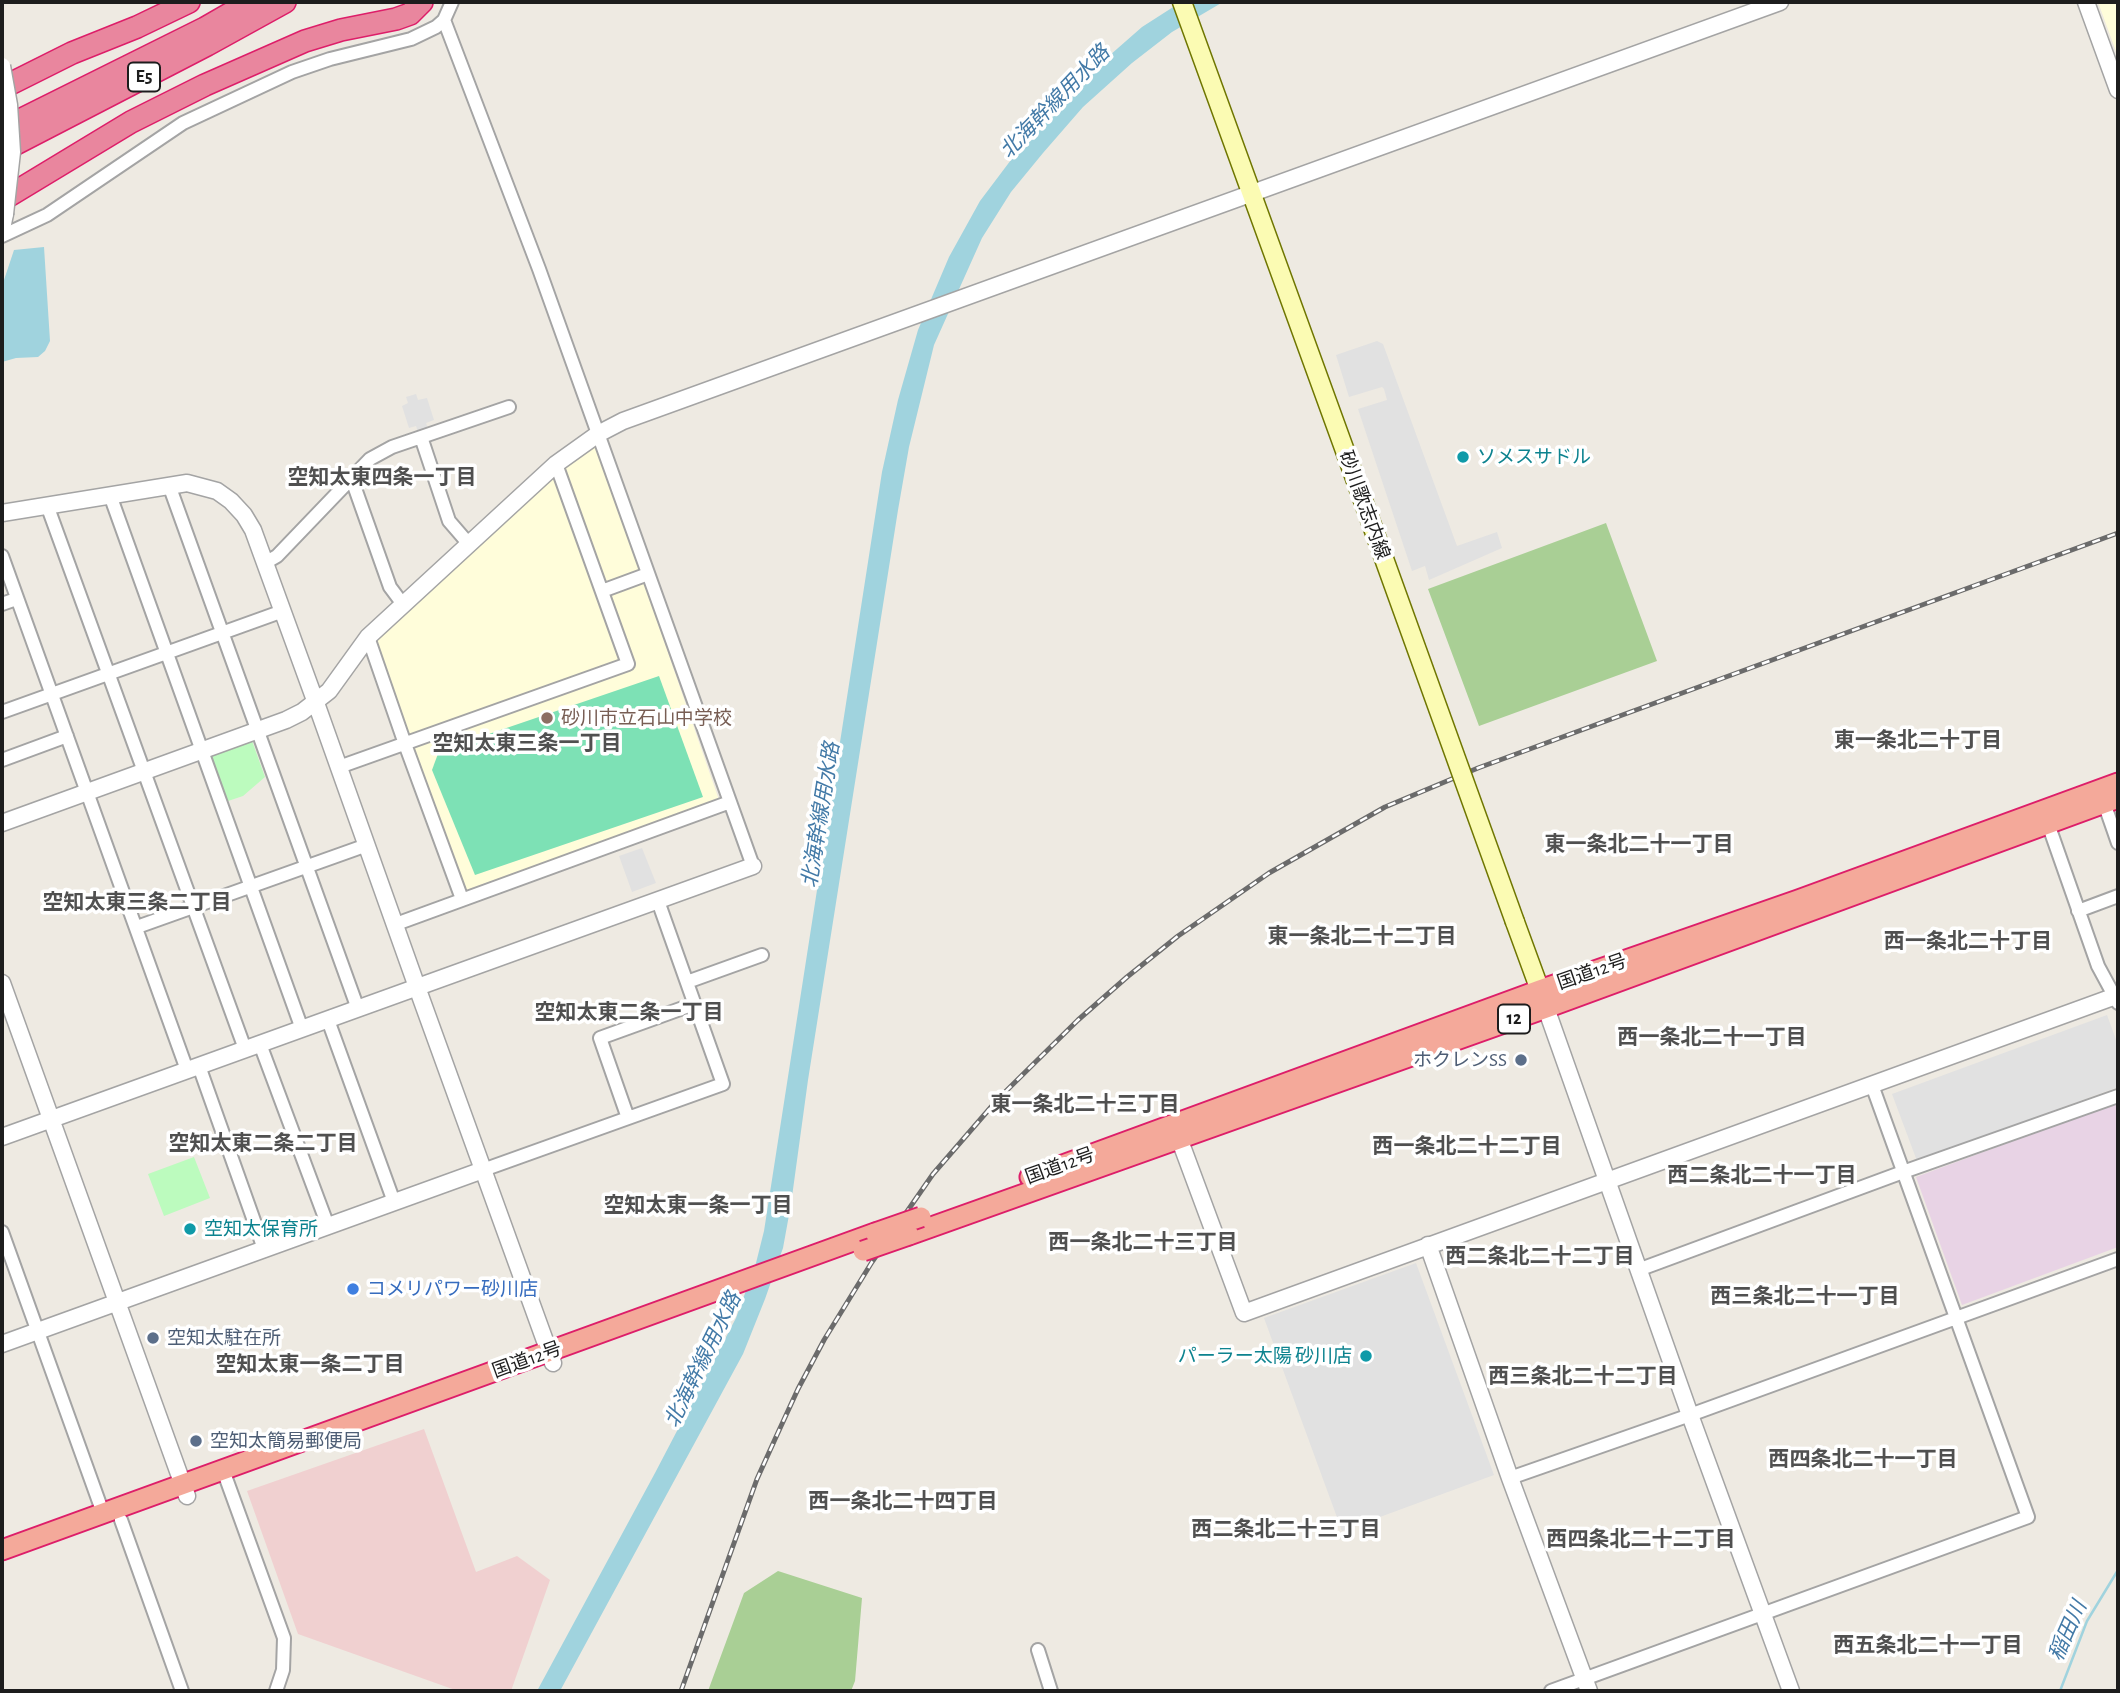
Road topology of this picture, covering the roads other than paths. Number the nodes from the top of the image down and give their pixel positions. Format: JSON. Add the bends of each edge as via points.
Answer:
{"nodes":[{"id":1,"x":189,"y":2,"type":"edge"},
{"id":2,"x":250,"y":2,"type":"edge"},
{"id":3,"x":285,"y":2,"type":"edge"},
{"id":4,"x":422,"y":2,"type":"edge"},
{"id":5,"x":452,"y":2,"type":"edge"},
{"id":6,"x":1182,"y":2,"type":"edge"},
{"id":7,"x":1780,"y":2,"type":"edge"},
{"id":8,"x":2086,"y":2,"type":"edge"},
{"id":9,"x":444,"y":20,"type":"junction"},
{"id":10,"x":207,"y":45,"type":"junction"},
{"id":11,"x":2,"y":65,"type":"edge"},
{"id":12,"x":2,"y":88,"type":"edge"},
{"id":13,"x":2118,"y":90,"type":"edge"},
{"id":14,"x":2,"y":129,"type":"edge"},
{"id":15,"x":2,"y":151,"type":"edge"},
{"id":16,"x":2,"y":168,"type":"edge"},
{"id":17,"x":1251,"y":194,"type":"junction"},
{"id":18,"x":3,"y":214,"type":"edge"},
{"id":19,"x":2,"y":236,"type":"edge"},
{"id":20,"x":509,"y":407,"type":"dead end"},
{"id":21,"x":598,"y":434,"type":"junction"},
{"id":22,"x":421,"y":437,"type":"junction"},
{"id":23,"x":556,"y":464,"type":"junction"},
{"id":24,"x":351,"y":477,"type":"junction"},
{"id":25,"x":169,"y":485,"type":"junction"},
{"id":26,"x":110,"y":495,"type":"junction"},
{"id":27,"x":47,"y":505,"type":"junction"},
{"id":28,"x":2,"y":513,"type":"edge"},
{"id":29,"x":468,"y":543,"type":"junction"},
{"id":30,"x":2,"y":556,"type":"edge"},
{"id":31,"x":265,"y":563,"type":"junction"},
{"id":32,"x":648,"y":573,"type":"junction"},
{"id":33,"x":602,"y":591,"type":"junction"},
{"id":34,"x":16,"y":599,"type":"junction"},
{"id":35,"x":402,"y":603,"type":"junction"},
{"id":36,"x":2,"y":604,"type":"edge"},
{"id":37,"x":283,"y":611,"type":"junction"},
{"id":38,"x":222,"y":632,"type":"junction"},
{"id":39,"x":368,"y":637,"type":"junction"},
{"id":40,"x":166,"y":652,"type":"junction"},
{"id":41,"x":109,"y":673,"type":"junction"},
{"id":42,"x":52,"y":694,"type":"junction"},
{"id":43,"x":316,"y":703,"type":"junction"},
{"id":44,"x":2,"y":712,"type":"edge"},
{"id":45,"x":256,"y":730,"type":"junction"},
{"id":46,"x":67,"y":736,"type":"junction"},
{"id":47,"x":405,"y":744,"type":"junction"},
{"id":48,"x":202,"y":750,"type":"junction"},
{"id":49,"x":2,"y":760,"type":"edge"},
{"id":50,"x":340,"y":767,"type":"junction"},
{"id":51,"x":144,"y":771,"type":"junction"},
{"id":52,"x":88,"y":792,"type":"junction"},
{"id":53,"x":2110,"y":794,"type":"edge"},
{"id":54,"x":730,"y":802,"type":"junction"},
{"id":55,"x":2046,"y":817,"type":"junction"},
{"id":56,"x":2,"y":823,"type":"edge"},
{"id":57,"x":2118,"y":843,"type":"edge"},
{"id":58,"x":367,"y":845,"type":"junction"},
{"id":59,"x":306,"y":866,"type":"junction"},
{"id":60,"x":753,"y":866,"type":"joint"},
{"id":61,"x":250,"y":886,"type":"junction"},
{"id":62,"x":2118,"y":896,"type":"edge"},
{"id":63,"x":462,"y":899,"type":"junction"},
{"id":64,"x":658,"y":901,"type":"junction"},
{"id":65,"x":194,"y":907,"type":"junction"},
{"id":66,"x":2078,"y":911,"type":"junction"},
{"id":67,"x":396,"y":924,"type":"junction"},
{"id":68,"x":137,"y":927,"type":"junction"},
{"id":69,"x":762,"y":955,"type":"dead end"},
{"id":70,"x":687,"y":982,"type":"junction"},
{"id":71,"x":2,"y":983,"type":"edge"},
{"id":72,"x":417,"y":988,"type":"junction"},
{"id":73,"x":1543,"y":999,"type":"junction"},
{"id":74,"x":2116,"y":1000,"type":"edge"},
{"id":75,"x":694,"y":1004,"type":"junction"},
{"id":76,"x":358,"y":1009,"type":"junction"},
{"id":77,"x":328,"y":1020,"type":"junction"},
{"id":78,"x":302,"y":1029,"type":"junction"},
{"id":79,"x":253,"y":1047,"type":"junction"},
{"id":80,"x":193,"y":1068,"type":"junction"},
{"id":81,"x":1872,"y":1085,"type":"junction"},
{"id":82,"x":2118,"y":1096,"type":"edge"},
{"id":83,"x":628,"y":1118,"type":"junction"},
{"id":84,"x":51,"y":1120,"type":"junction"},
{"id":85,"x":2,"y":1137,"type":"edge"},
{"id":86,"x":1179,"y":1138,"type":"junction"},
{"id":87,"x":483,"y":1170,"type":"junction"},
{"id":88,"x":1903,"y":1172,"type":"junction"},
{"id":89,"x":1607,"y":1181,"type":"junction"},
{"id":90,"x":394,"y":1202,"type":"junction"},
{"id":91,"x":328,"y":1226,"type":"junction"},
{"id":92,"x":2,"y":1232,"type":"edge"},
{"id":93,"x":1428,"y":1245,"type":"junction"},
{"id":94,"x":264,"y":1249,"type":"junction"},
{"id":95,"x":2118,"y":1259,"type":"edge"},
{"id":96,"x":1638,"y":1270,"type":"junction"},
{"id":97,"x":788,"y":1272,"type":"junction"},
{"id":98,"x":117,"y":1302,"type":"junction"},
{"id":99,"x":1955,"y":1318,"type":"junction"},
{"id":100,"x":37,"y":1331,"type":"junction"},
{"id":101,"x":2,"y":1344,"type":"edge"},
{"id":102,"x":551,"y":1358,"type":"junction"},
{"id":103,"x":1690,"y":1415,"type":"junction"},
{"id":104,"x":225,"y":1476,"type":"junction"},
{"id":105,"x":1510,"y":1478,"type":"junction"},
{"id":106,"x":185,"y":1490,"type":"junction"},
{"id":107,"x":112,"y":1517,"type":"junction"},
{"id":108,"x":2,"y":1550,"type":"edge"},
{"id":109,"x":2,"y":1564,"type":"edge"},
{"id":110,"x":1762,"y":1614,"type":"junction"},
{"id":111,"x":1038,"y":1650,"type":"dead end"},
{"id":112,"x":1587,"y":1685,"type":"edge"},
{"id":113,"x":182,"y":1691,"type":"edge"},
{"id":114,"x":276,"y":1691,"type":"edge"},
{"id":115,"x":1051,"y":1691,"type":"edge"},
{"id":116,"x":1551,"y":1691,"type":"edge"},
{"id":117,"x":1791,"y":1691,"type":"edge"}],
"edges":[{"from":1,"to":12,"type":"highway"},
{"from":2,"to":14,"type":"highway","number":"E5"},
{"from":3,"to":10,"type":"highway","number":"E5"},
{"from":4,"to":18,"type":"highway","via":[[396,19],[305,41],[131,122]]},
{"from":5,"to":9,"type":"street"},
{"from":6,"to":17,"type":"main road","name":"砂川歌志内線"},
{"from":7,"to":17,"type":"street"},
{"from":8,"to":13,"type":"street"},
{"from":9,"to":19,"type":"street","via":[[411,39],[330,59],[217,105],[47,215]]},
{"from":9,"to":21,"type":"street"},
{"from":10,"to":15,"type":"highway","number":"E5"},
{"from":10,"to":16,"type":"highway"},
{"from":11,"to":18,"type":"street","bridge":true,"via":[[12,152]]},
{"from":17,"to":21,"type":"street","via":[[623,421]]},
{"from":17,"to":73,"type":"main road","name":"砂川歌志内線","bridge":true},
{"from":20,"to":22,"type":"street"},
{"from":21,"to":23,"type":"street"},
{"from":21,"to":32,"type":"street"},
{"from":22,"to":24,"type":"street","via":[[370,458]]},
{"from":22,"to":29,"type":"street","via":[[449,521]]},
{"from":23,"to":29,"type":"street"},
{"from":23,"to":33,"type":"street"},
{"from":24,"to":31,"type":"street","via":[[277,556]]},
{"from":24,"to":35,"type":"street","via":[[390,587]]},
{"from":25,"to":26,"type":"street"},
{"from":25,"to":31,"type":"street","via":[[201,486],[231,501],[253,530]]},
{"from":25,"to":38,"type":"street"},
{"from":26,"to":27,"type":"street"},
{"from":26,"to":40,"type":"street"},
{"from":27,"to":28,"type":"street"},
{"from":27,"to":41,"type":"street"},
{"from":29,"to":35,"type":"street"},
{"from":30,"to":34,"type":"street"},
{"from":31,"to":37,"type":"street"},
{"from":32,"to":33,"type":"street"},
{"from":32,"to":54,"type":"street"},
{"from":33,"to":47,"type":"street","via":[[628,664]]},
{"from":34,"to":36,"type":"street"},
{"from":34,"to":42,"type":"street"},
{"from":35,"to":39,"type":"street"},
{"from":37,"to":38,"type":"street"},
{"from":37,"to":43,"type":"street"},
{"from":38,"to":40,"type":"street"},
{"from":38,"to":45,"type":"street"},
{"from":39,"to":43,"type":"street"},
{"from":39,"to":47,"type":"street"},
{"from":40,"to":41,"type":"street"},
{"from":40,"to":48,"type":"street"},
{"from":41,"to":42,"type":"street"},
{"from":41,"to":51,"type":"street"},
{"from":42,"to":44,"type":"street"},
{"from":42,"to":46,"type":"street"},
{"from":43,"to":45,"type":"street"},
{"from":43,"to":50,"type":"street"},
{"from":45,"to":48,"type":"street"},
{"from":45,"to":59,"type":"street"},
{"from":46,"to":49,"type":"street"},
{"from":46,"to":52,"type":"street"},
{"from":47,"to":50,"type":"street"},
{"from":47,"to":63,"type":"street"},
{"from":48,"to":51,"type":"street"},
{"from":48,"to":61,"type":"street"},
{"from":50,"to":58,"type":"street"},
{"from":51,"to":52,"type":"street"},
{"from":51,"to":65,"type":"street"},
{"from":52,"to":56,"type":"street"},
{"from":52,"to":68,"type":"street"},
{"from":53,"to":55,"type":"highway","name":"国道12号","number":"12"},
{"from":53,"to":57,"type":"street"},
{"from":54,"to":60,"type":"street"},
{"from":54,"to":63,"type":"street"},
{"from":55,"to":66,"type":"street"},
{"from":55,"to":73,"type":"highway","name":"国道12号","number":"12"},
{"from":58,"to":59,"type":"street"},
{"from":58,"to":67,"type":"street"},
{"from":59,"to":61,"type":"street"},
{"from":59,"to":76,"type":"street"},
{"from":60,"to":64,"type":"street"},
{"from":61,"to":65,"type":"street"},
{"from":61,"to":78,"type":"street"},
{"from":62,"to":66,"type":"street"},
{"from":63,"to":67,"type":"street"},
{"from":64,"to":70,"type":"street"},
{"from":64,"to":72,"type":"street"},
{"from":65,"to":68,"type":"street"},
{"from":65,"to":79,"type":"street"},
{"from":66,"to":74,"type":"street"},
{"from":67,"to":72,"type":"street"},
{"from":68,"to":80,"type":"street"},
{"from":69,"to":70,"type":"street"},
{"from":70,"to":75,"type":"street"},
{"from":71,"to":84,"type":"street"},
{"from":72,"to":76,"type":"street"},
{"from":72,"to":87,"type":"street"},
{"from":73,"to":86,"type":"highway","name":"国道12号","number":"12"},
{"from":73,"to":89,"type":"street"},
{"from":73,"to":97,"type":"highway","name":"国道12号","number":"12","bridge":true,"via":[[875,1233]]},
{"from":74,"to":81,"type":"street"},
{"from":75,"to":83,"type":"street","via":[[600,1038]]},
{"from":75,"to":83,"type":"street","via":[[723,1084]]},
{"from":76,"to":77,"type":"street"},
{"from":77,"to":78,"type":"street"},
{"from":77,"to":90,"type":"street"},
{"from":78,"to":79,"type":"street"},
{"from":79,"to":80,"type":"street"},
{"from":79,"to":91,"type":"street"},
{"from":80,"to":84,"type":"street"},
{"from":80,"to":94,"type":"street"},
{"from":81,"to":88,"type":"street"},
{"from":81,"to":89,"type":"street"},
{"from":82,"to":88,"type":"street"},
{"from":83,"to":87,"type":"street"},
{"from":84,"to":85,"type":"street"},
{"from":84,"to":98,"type":"street"},
{"from":86,"to":93,"type":"street","via":[[1244,1313]]},
{"from":86,"to":97,"type":"highway","name":"国道12号","number":"12","bridge":true,"via":[[863,1251]]},
{"from":87,"to":90,"type":"street"},
{"from":87,"to":102,"type":"street"},
{"from":88,"to":96,"type":"street"},
{"from":88,"to":99,"type":"street"},
{"from":89,"to":93,"type":"street"},
{"from":89,"to":96,"type":"street"},
{"from":90,"to":91,"type":"street"},
{"from":91,"to":94,"type":"street"},
{"from":92,"to":100,"type":"street"},
{"from":93,"to":105,"type":"street"},
{"from":94,"to":98,"type":"street"},
{"from":95,"to":99,"type":"street"},
{"from":96,"to":103,"type":"street"},
{"from":97,"to":102,"type":"highway","name":"国道12号","number":"12"},
{"from":98,"to":100,"type":"street"},
{"from":98,"to":106,"type":"street"},
{"from":99,"to":103,"type":"street"},
{"from":99,"to":110,"type":"street","via":[[2028,1517]]},
{"from":100,"to":101,"type":"street"},
{"from":100,"to":107,"type":"street"},
{"from":102,"to":104,"type":"highway","name":"国道12号","number":"12"},
{"from":103,"to":105,"type":"street"},
{"from":103,"to":110,"type":"street"},
{"from":104,"to":106,"type":"highway","name":"国道12号","number":"12"},
{"from":104,"to":114,"type":"street","via":[[284,1638],[283,1671]]},
{"from":105,"to":112,"type":"street"},
{"from":106,"to":107,"type":"highway","name":"国道12号","number":"12"},
{"from":107,"to":108,"type":"highway","name":"国道12号","number":"12"},
{"from":107,"to":109,"type":"highway","name":"国道12号","number":"12"},
{"from":107,"to":113,"type":"street"},
{"from":110,"to":112,"type":"street"},
{"from":110,"to":117,"type":"street"},
{"from":111,"to":115,"type":"street"},
{"from":112,"to":116,"type":"street"}]}
